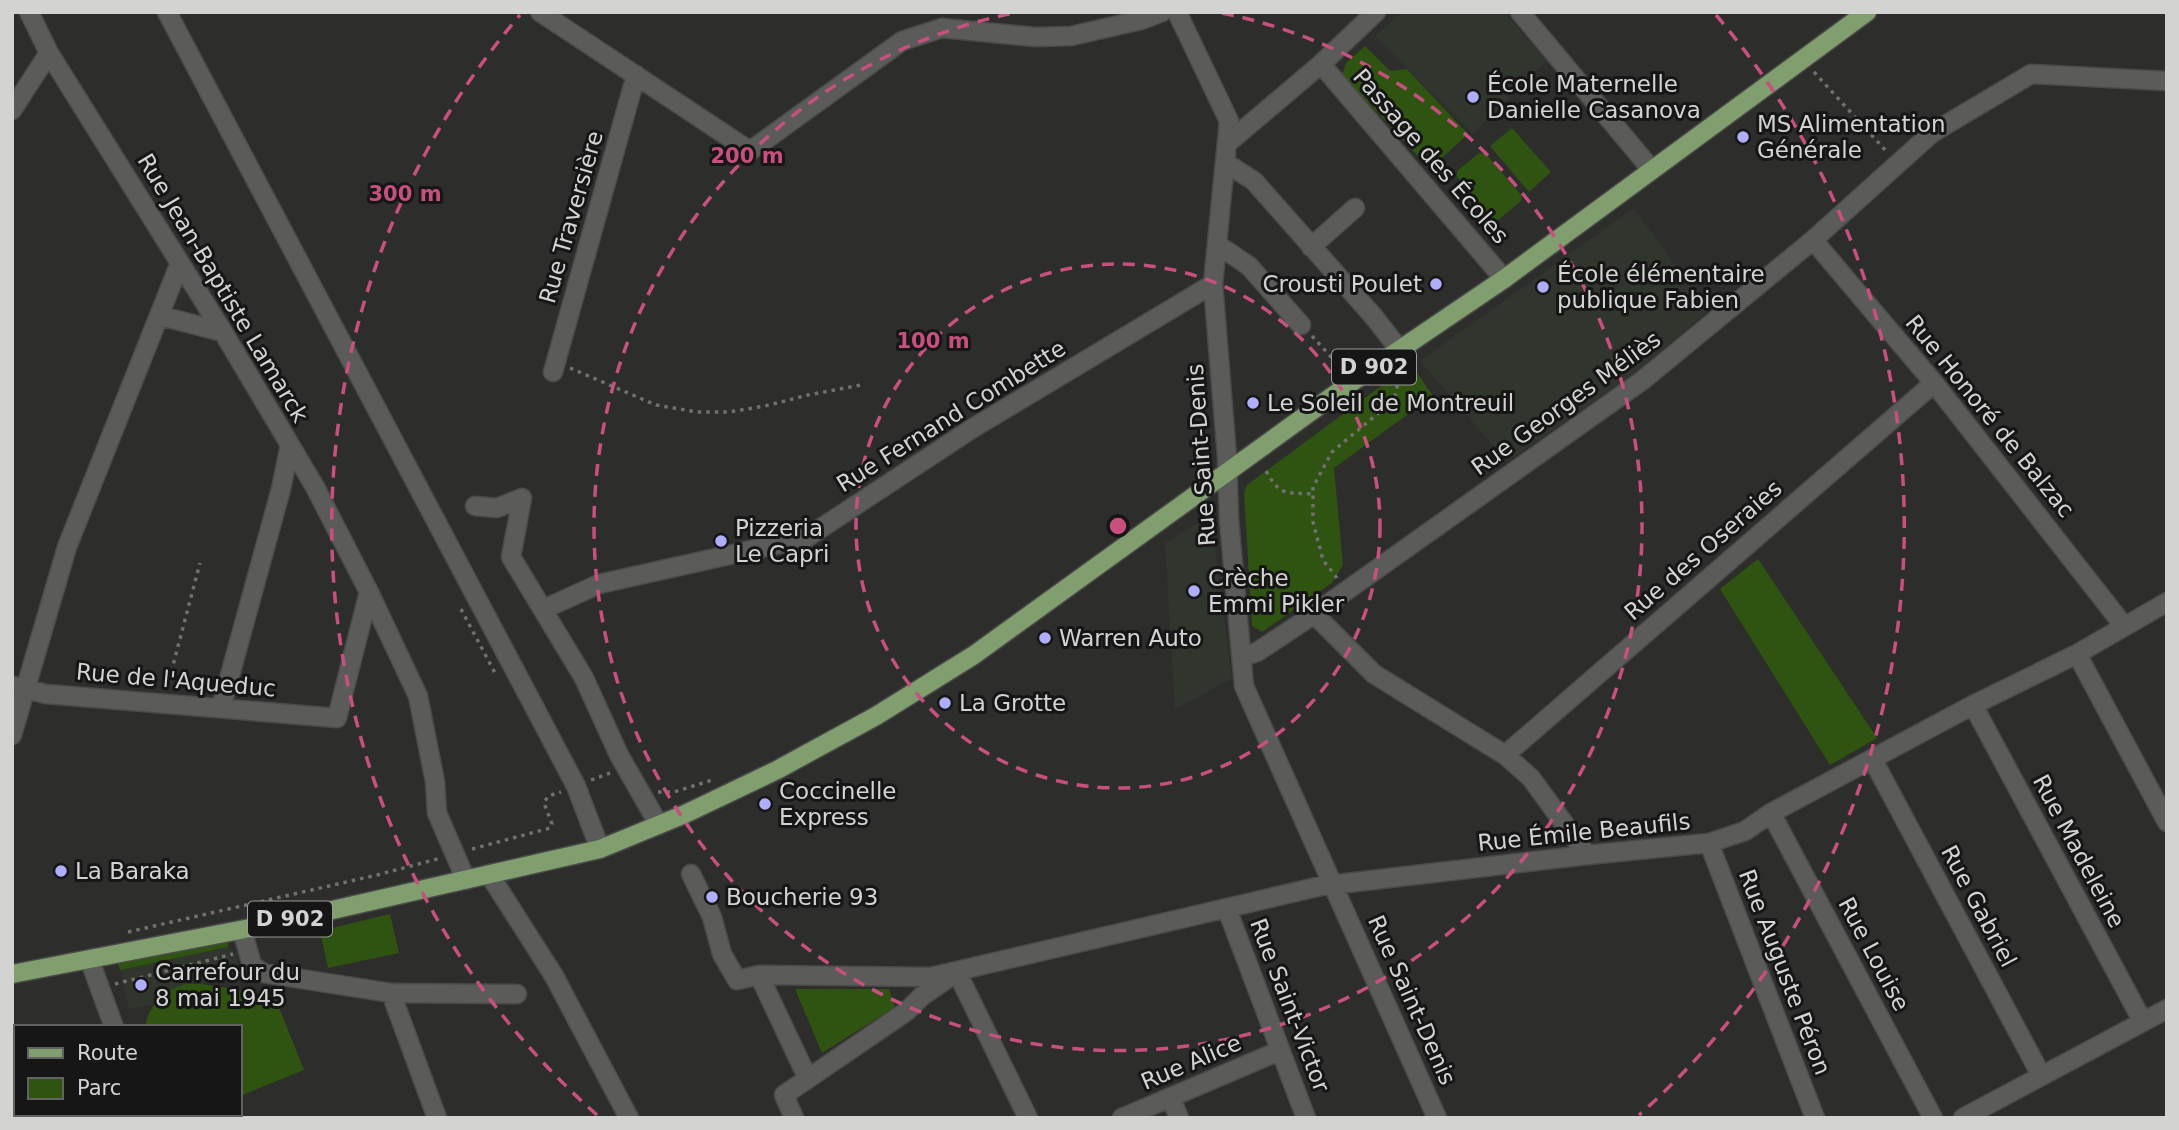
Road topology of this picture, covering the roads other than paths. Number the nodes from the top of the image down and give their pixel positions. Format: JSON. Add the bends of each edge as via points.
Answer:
{"nodes":[{"id":1,"x":29,"y":12,"type":"edge"},
{"id":2,"x":167,"y":12,"type":"edge"},
{"id":3,"x":540,"y":12,"type":"edge"},
{"id":4,"x":1162,"y":12,"type":"edge"},
{"id":5,"x":1177,"y":12,"type":"edge"},
{"id":6,"x":1376,"y":12,"type":"edge"},
{"id":7,"x":1520,"y":12,"type":"edge"},
{"id":8,"x":1867,"y":12,"type":"edge"},
{"id":9,"x":1134,"y":16,"type":"edge"},
{"id":10,"x":48,"y":53,"type":"junction"},
{"id":11,"x":1321,"y":64,"type":"junction"},
{"id":12,"x":636,"y":75,"type":"junction"},
{"id":13,"x":2167,"y":81,"type":"edge"},
{"id":14,"x":12,"y":110,"type":"edge"},
{"id":15,"x":1229,"y":142,"type":"junction"},
{"id":16,"x":1226,"y":163,"type":"junction"},
{"id":17,"x":1651,"y":169,"type":"junction"},
{"id":18,"x":1355,"y":208,"type":"dead end"},
{"id":19,"x":1813,"y":240,"type":"junction"},
{"id":20,"x":1218,"y":245,"type":"junction"},
{"id":21,"x":1311,"y":247,"type":"junction"},
{"id":22,"x":180,"y":262,"type":"junction"},
{"id":23,"x":1504,"y":278,"type":"junction"},
{"id":24,"x":1213,"y":284,"type":"junction"},
{"id":25,"x":161,"y":316,"type":"junction"},
{"id":26,"x":1301,"y":325,"type":"road end"},
{"id":27,"x":223,"y":332,"type":"junction"},
{"id":28,"x":1402,"y":347,"type":"junction"},
{"id":29,"x":555,"y":367,"type":"road end"},
{"id":30,"x":1934,"y":383,"type":"junction"},
{"id":31,"x":290,"y":445,"type":"junction"},
{"id":32,"x":1228,"y":474,"type":"junction"},
{"id":33,"x":315,"y":487,"type":"junction"},
{"id":34,"x":281,"y":489,"type":"junction"},
{"id":35,"x":475,"y":506,"type":"dead end"},
{"id":36,"x":369,"y":593,"type":"junction"},
{"id":37,"x":2166,"y":605,"type":"edge"},
{"id":38,"x":544,"y":609,"type":"junction"},
{"id":39,"x":1314,"y":614,"type":"junction"},
{"id":40,"x":2124,"y":626,"type":"junction"},
{"id":41,"x":2077,"y":654,"type":"junction"},
{"id":42,"x":1242,"y":657,"type":"junction"},
{"id":43,"x":18,"y":688,"type":"edge"},
{"id":44,"x":1973,"y":705,"type":"junction"},
{"id":45,"x":221,"y":708,"type":"junction"},
{"id":46,"x":12,"y":735,"type":"edge"},
{"id":47,"x":1505,"y":755,"type":"junction"},
{"id":48,"x":1873,"y":760,"type":"junction"},
{"id":49,"x":1771,"y":813,"type":"junction"},
{"id":50,"x":2167,"y":822,"type":"edge"},
{"id":51,"x":659,"y":825,"type":"junction"},
{"id":52,"x":1709,"y":843,"type":"junction"},
{"id":53,"x":600,"y":849,"type":"junction"},
{"id":54,"x":1587,"y":855,"type":"junction"},
{"id":55,"x":489,"y":874,"type":"junction"},
{"id":56,"x":691,"y":874,"type":"dead end"},
{"id":57,"x":467,"y":880,"type":"junction"},
{"id":58,"x":1335,"y":884,"type":"junction"},
{"id":59,"x":1227,"y":909,"type":"junction"},
{"id":60,"x":242,"y":930,"type":"junction"},
{"id":61,"x":90,"y":961,"type":"junction"},
{"id":62,"x":957,"y":972,"type":"junction"},
{"id":63,"x":12,"y":974,"type":"edge"},
{"id":64,"x":759,"y":975,"type":"junction"},
{"id":65,"x":391,"y":993,"type":"junction"},
{"id":66,"x":517,"y":994,"type":"dead end"},
{"id":67,"x":2167,"y":1009,"type":"edge"},
{"id":68,"x":2143,"y":1022,"type":"junction"},
{"id":69,"x":113,"y":1025,"type":"edge"},
{"id":70,"x":1279,"y":1051,"type":"junction"},
{"id":71,"x":2041,"y":1075,"type":"junction"},
{"id":72,"x":808,"y":1079,"type":"junction"},
{"id":73,"x":1171,"y":1098,"type":"junction"},
{"id":74,"x":437,"y":1118,"type":"edge"},
{"id":75,"x":629,"y":1118,"type":"edge"},
{"id":76,"x":794,"y":1118,"type":"edge"},
{"id":77,"x":1028,"y":1118,"type":"edge"},
{"id":78,"x":1122,"y":1118,"type":"edge"},
{"id":79,"x":1179,"y":1118,"type":"edge"},
{"id":80,"x":1306,"y":1118,"type":"edge"},
{"id":81,"x":1437,"y":1118,"type":"edge"},
{"id":82,"x":1815,"y":1118,"type":"edge"},
{"id":83,"x":1933,"y":1118,"type":"edge"},
{"id":84,"x":1963,"y":1118,"type":"edge"}],
"edges":[{"from":1,"to":10,"type":"street","name":"Rue Jean-Baptiste Lamarck"},
{"from":2,"to":53,"type":"street","via":[[576,786]]},
{"from":3,"to":12,"type":"street"},
{"from":4,"to":9,"type":"street"},
{"from":5,"to":15,"type":"street","name":"Rue Saint-Denis","via":[[1229,121]]},
{"from":6,"to":11,"type":"street"},
{"from":7,"to":17,"type":"street"},
{"from":8,"to":17,"type":"main road","number":"D 902"},
{"from":9,"to":12,"type":"street","via":[[1071,36],[942,28],[902,41],[750,151]]},
{"from":10,"to":14,"type":"street"},
{"from":10,"to":22,"type":"street","name":"Rue Jean-Baptiste Lamarck"},
{"from":11,"to":15,"type":"street"},
{"from":11,"to":23,"type":"street","name":"Passage des Écoles"},
{"from":12,"to":29,"type":"street","name":"Rue Traversière"},
{"from":13,"to":19,"type":"street","name":"Rue Georges Méliès","via":[[2031,74],[1932,133]]},
{"from":15,"to":16,"type":"street","name":"Rue Saint-Denis"},
{"from":16,"to":20,"type":"street","name":"Rue Saint-Denis"},
{"from":16,"to":21,"type":"street","via":[[1254,181]]},
{"from":17,"to":23,"type":"main road","number":"D 902"},
{"from":18,"to":21,"type":"street"},
{"from":19,"to":30,"type":"street","name":"Rue Honoré de Balzac"},
{"from":19,"to":39,"type":"street","name":"Rue Georges Méliès","via":[[1643,380]]},
{"from":20,"to":24,"type":"street","name":"Rue Saint-Denis"},
{"from":20,"to":26,"type":"street","via":[[1249,266]]},
{"from":21,"to":28,"type":"street"},
{"from":22,"to":25,"type":"street"},
{"from":22,"to":27,"type":"street","name":"Rue Jean-Baptiste Lamarck"},
{"from":23,"to":28,"type":"main road","number":"D 902"},
{"from":24,"to":32,"type":"street","name":"Rue Saint-Denis"},
{"from":24,"to":38,"type":"street","name":"Rue Fernand Combette","via":[[973,429],[806,538],[599,584]]},
{"from":25,"to":27,"type":"street"},
{"from":25,"to":43,"type":"street","via":[[66,547]]},
{"from":27,"to":31,"type":"street","name":"Rue Jean-Baptiste Lamarck"},
{"from":28,"to":32,"type":"main road","number":"D 902"},
{"from":30,"to":40,"type":"street","name":"Rue Honoré de Balzac"},
{"from":30,"to":47,"type":"street","name":"Rue des Oseraies"},
{"from":31,"to":33,"type":"street","name":"Rue Jean-Baptiste Lamarck"},
{"from":31,"to":34,"type":"street"},
{"from":32,"to":42,"type":"street","name":"Rue Saint-Denis"},
{"from":32,"to":51,"type":"main road","number":"D 902","via":[[974,655],[876,716]]},
{"from":33,"to":34,"type":"street"},
{"from":33,"to":36,"type":"street","name":"Rue Jean-Baptiste Lamarck"},
{"from":34,"to":45,"type":"street"},
{"from":35,"to":38,"type":"street","via":[[496,508],[522,498],[511,557]]},
{"from":36,"to":45,"type":"street","name":"Rue de l'Aqueduc","via":[[337,718]]},
{"from":36,"to":57,"type":"street","name":"Rue Jean-Baptiste Lamarck","via":[[418,696],[437,813]]},
{"from":37,"to":40,"type":"street","name":"Rue Émile Beaufils"},
{"from":38,"to":51,"type":"street"},
{"from":39,"to":42,"type":"street","name":"Rue Georges Méliès"},
{"from":39,"to":47,"type":"street","via":[[1374,674]]},
{"from":40,"to":41,"type":"street","name":"Rue Émile Beaufils"},
{"from":41,"to":44,"type":"street","name":"Rue Émile Beaufils"},
{"from":41,"to":50,"type":"street"},
{"from":42,"to":58,"type":"street","name":"Rue Saint-Denis","via":[[1244,686]]},
{"from":43,"to":45,"type":"street","name":"Rue de l'Aqueduc"},
{"from":43,"to":46,"type":"street"},
{"from":44,"to":48,"type":"street","name":"Rue Émile Beaufils"},
{"from":44,"to":68,"type":"street","name":"Rue Madeleine"},
{"from":47,"to":54,"type":"street","via":[[1531,778]]},
{"from":48,"to":49,"type":"street","name":"Rue Émile Beaufils"},
{"from":48,"to":71,"type":"street","name":"Rue Gabriel"},
{"from":49,"to":52,"type":"street","name":"Rue Émile Beaufils","via":[[1745,831]]},
{"from":49,"to":83,"type":"street","name":"Rue Louise"},
{"from":51,"to":53,"type":"main road","number":"D 902"},
{"from":52,"to":54,"type":"street","name":"Rue Émile Beaufils"},
{"from":52,"to":82,"type":"street","name":"Rue Auguste Péron"},
{"from":53,"to":55,"type":"main road","number":"D 902"},
{"from":54,"to":58,"type":"street","name":"Rue Émile Beaufils"},
{"from":55,"to":57,"type":"main road","number":"D 902"},
{"from":55,"to":75,"type":"street","via":[[554,976]]},
{"from":56,"to":64,"type":"street","name":"Rue Émile Beaufils","via":[[737,980]]},
{"from":57,"to":60,"type":"main road","number":"D 902"},
{"from":58,"to":59,"type":"street","name":"Rue Émile Beaufils"},
{"from":58,"to":81,"type":"street","name":"Rue Saint-Denis"},
{"from":59,"to":62,"type":"street","name":"Rue Émile Beaufils"},
{"from":59,"to":70,"type":"street","name":"Rue Saint-Victor"},
{"from":60,"to":61,"type":"main road","number":"D 902"},
{"from":60,"to":65,"type":"street","via":[[252,965],[263,973]]},
{"from":61,"to":63,"type":"main road","number":"D 902"},
{"from":61,"to":69,"type":"street"},
{"from":62,"to":64,"type":"street","name":"Rue Émile Beaufils","via":[[931,977]]},
{"from":62,"to":72,"type":"street","name":"Rue Émile Beaufils"},
{"from":62,"to":77,"type":"street"},
{"from":64,"to":72,"type":"street"},
{"from":65,"to":66,"type":"street"},
{"from":65,"to":74,"type":"street"},
{"from":67,"to":68,"type":"street"},
{"from":68,"to":71,"type":"street"},
{"from":70,"to":73,"type":"street","name":"Rue Alice"},
{"from":70,"to":80,"type":"street","name":"Rue Saint-Victor"},
{"from":71,"to":84,"type":"street"},
{"from":72,"to":76,"type":"street","name":"Rue Émile Beaufils","via":[[784,1095]]},
{"from":73,"to":78,"type":"street","name":"Rue Alice"},
{"from":73,"to":79,"type":"street"}]}
